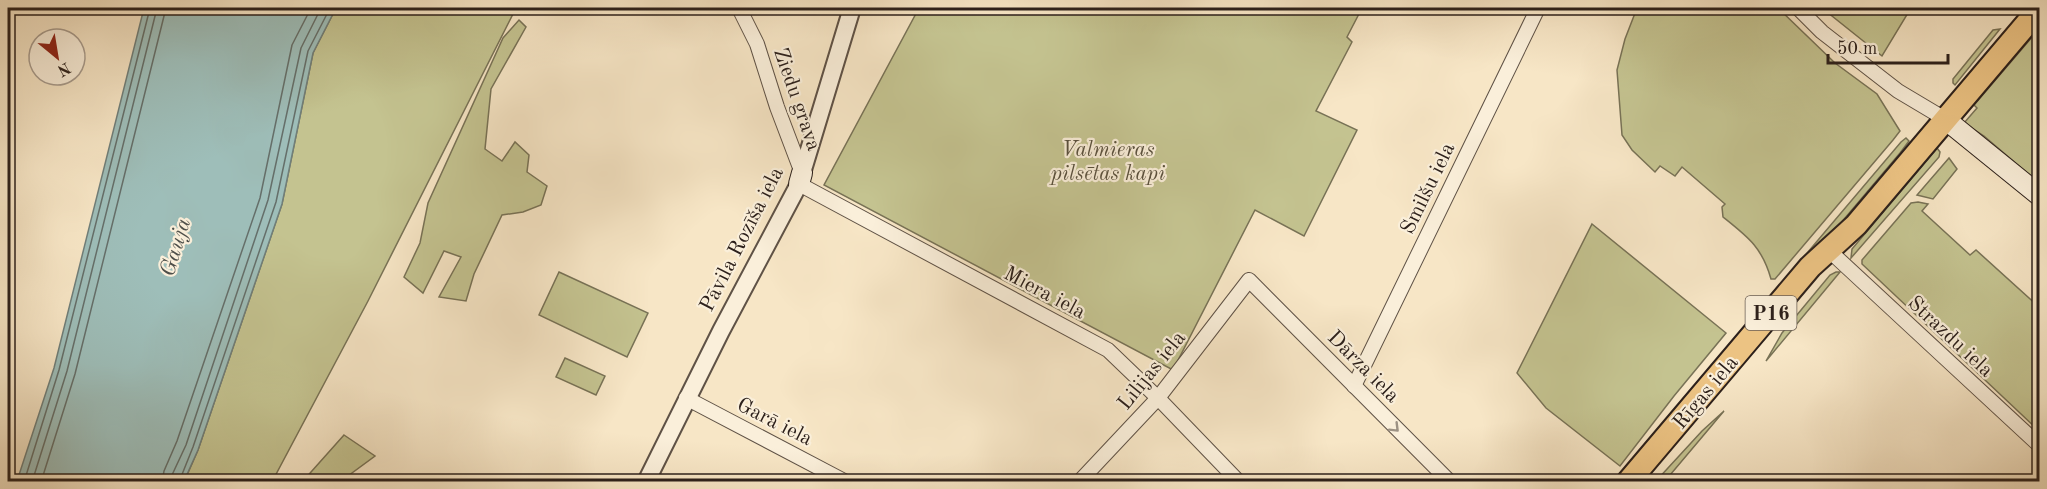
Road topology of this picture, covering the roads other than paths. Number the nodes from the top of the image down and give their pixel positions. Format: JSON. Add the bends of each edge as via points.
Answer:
{"nodes":[{"id":1,"x":739,"y":8,"type":"edge"},
{"id":2,"x":852,"y":8,"type":"edge"},
{"id":3,"x":1538,"y":8,"type":"edge"},
{"id":4,"x":1798,"y":8,"type":"edge"},
{"id":5,"x":2040,"y":8,"type":"edge"},
{"id":6,"x":1945,"y":119,"type":"junction"},
{"id":7,"x":800,"y":178,"type":"junction"},
{"id":8,"x":2040,"y":196,"type":"edge"},
{"id":9,"x":1856,"y":225,"type":"junction"},
{"id":10,"x":1835,"y":256,"type":"junction"},
{"id":11,"x":1249,"y":280,"type":"joint"},
{"id":12,"x":1354,"y":386,"type":"junction"},
{"id":13,"x":686,"y":398,"type":"junction"},
{"id":14,"x":1158,"y":398,"type":"junction"},
{"id":15,"x":2040,"y":446,"type":"edge"},
{"id":16,"x":646,"y":482,"type":"edge"},
{"id":17,"x":846,"y":482,"type":"edge"},
{"id":18,"x":1079,"y":482,"type":"edge"},
{"id":19,"x":1239,"y":482,"type":"edge"},
{"id":20,"x":1450,"y":482,"type":"edge"},
{"id":21,"x":1628,"y":482,"type":"edge"},
{"id":22,"x":1647,"y":482,"type":"edge"}],
"edges":[{"from":1,"to":7,"type":"street","name":"Ziedu grava","via":[[757,44]]},
{"from":2,"to":7,"type":"street","name":"Pāvila Rozīša iela"},
{"from":3,"to":12,"type":"street","name":"Smilšu iela"},
{"from":4,"to":6,"type":"street","via":[[1898,92]]},
{"from":5,"to":6,"type":"main road","name":"Rīgas iela","number":"P16"},
{"from":6,"to":8,"type":"main road"},
{"from":6,"to":9,"type":"main road","name":"Rīgas iela","number":"P16"},
{"from":7,"to":13,"type":"street","name":"Pāvila Rozīša iela"},
{"from":7,"to":14,"type":"street","name":"Miera iela","via":[[1108,350]]},
{"from":9,"to":10,"type":"main road","name":"Rīgas iela","number":"P16"},
{"from":9,"to":21,"type":"main road","name":"Rīgas iela","number":"P16","via":[[1810,267]]},
{"from":10,"to":15,"type":"street","name":"Strazdu iela"},
{"from":10,"to":22,"type":"main road","name":"Rīgas iela","number":"P16","via":[[1821,278]]},
{"from":11,"to":12,"type":"street","name":"Dārza iela"},
{"from":11,"to":14,"type":"street","name":"Lilijas iela"},
{"from":12,"to":20,"type":"street","name":"Dārza iela","one_way":true},
{"from":13,"to":16,"type":"street","name":"Pāvila Rozīša iela"},
{"from":13,"to":17,"type":"street","name":"Garā iela"},
{"from":14,"to":18,"type":"street","name":"Lilijas iela"},
{"from":14,"to":19,"type":"street","name":"Miera iela"}]}
